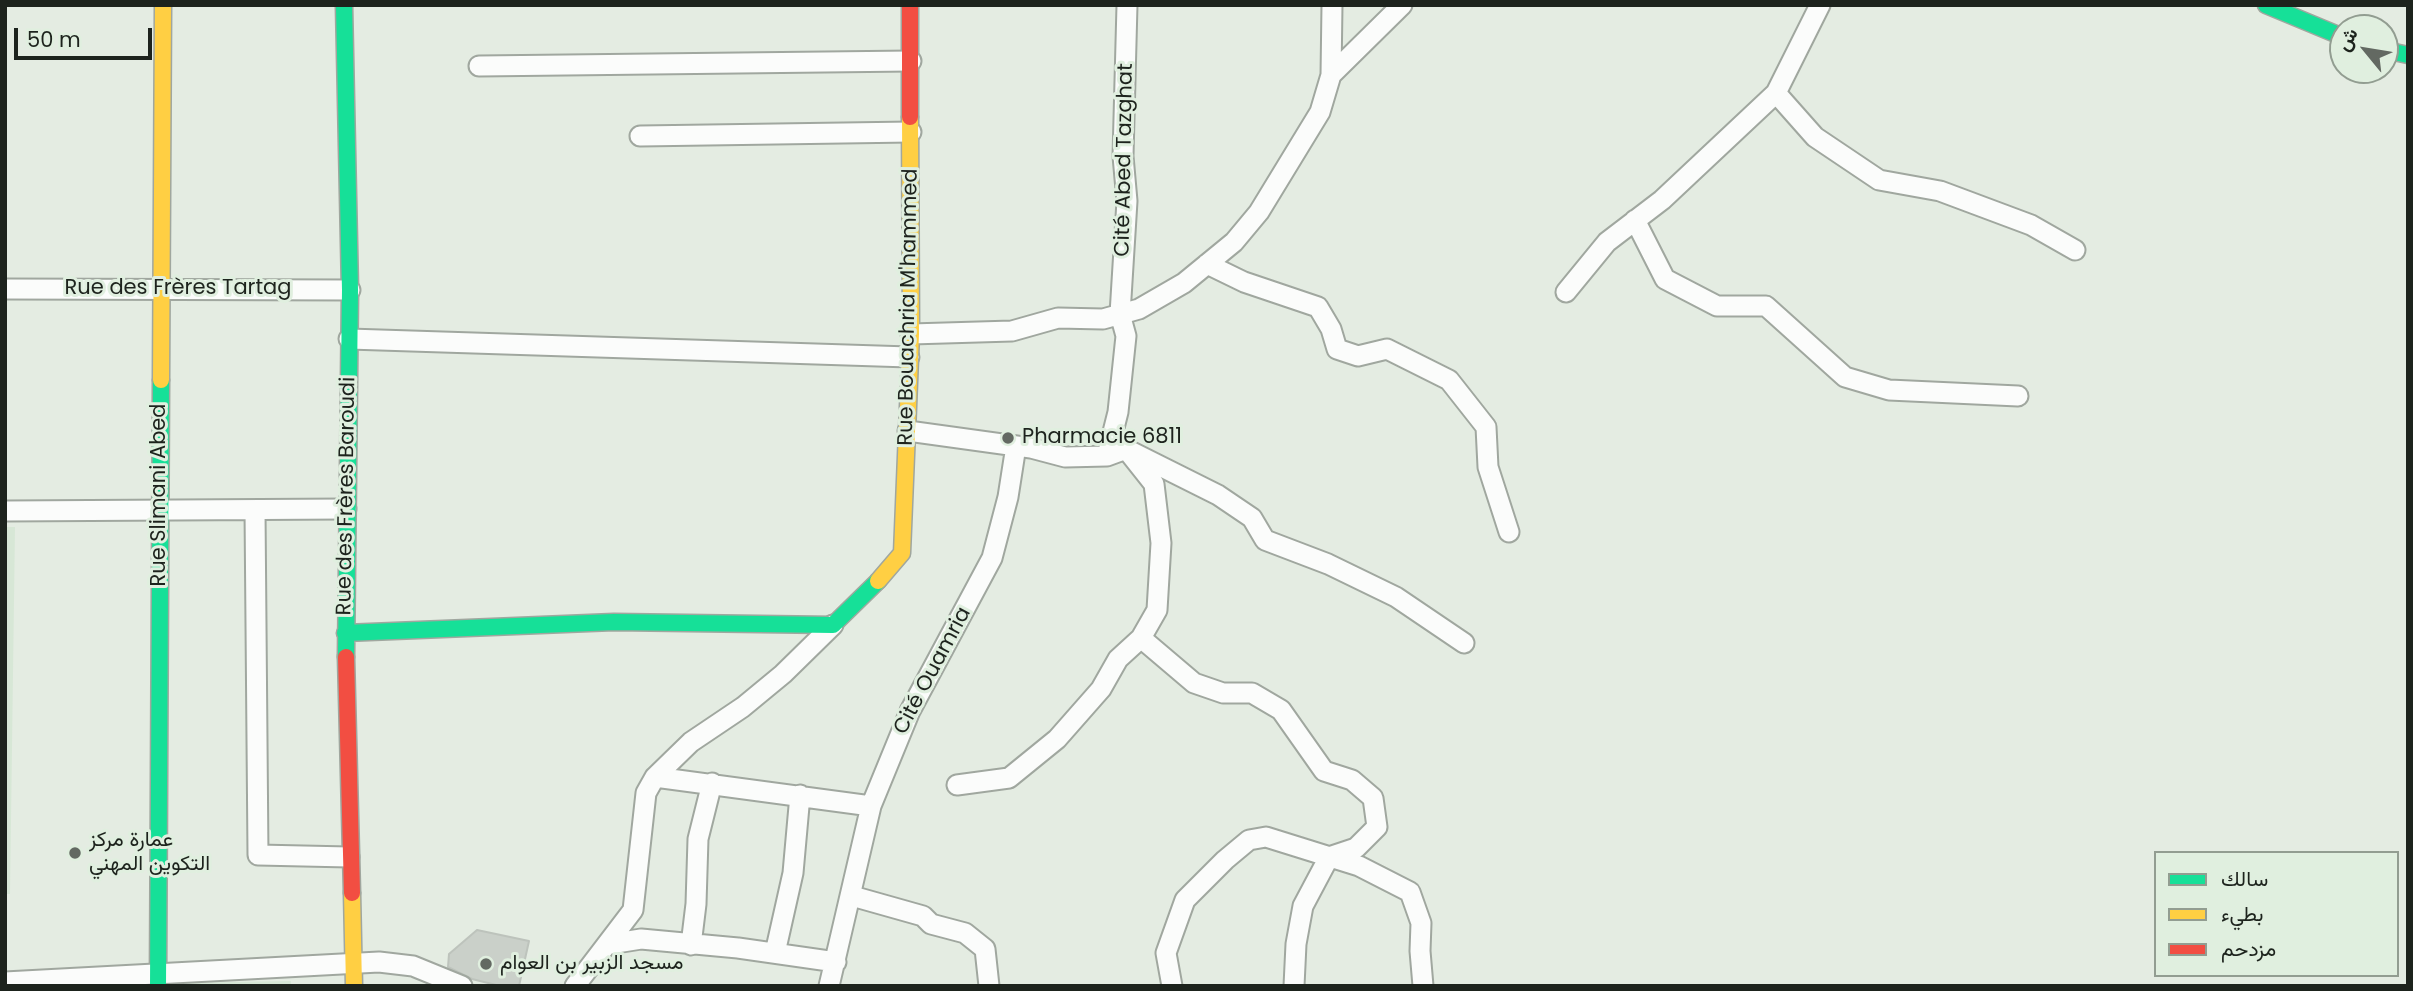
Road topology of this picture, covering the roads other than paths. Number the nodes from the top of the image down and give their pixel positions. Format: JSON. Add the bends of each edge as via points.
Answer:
{"nodes":[{"id":1,"x":163,"y":5,"type":"edge"},
{"id":2,"x":344,"y":5,"type":"edge"},
{"id":3,"x":910,"y":5,"type":"edge"},
{"id":4,"x":1127,"y":5,"type":"edge"},
{"id":5,"x":1332,"y":5,"type":"edge"},
{"id":6,"x":1402,"y":5,"type":"edge"},
{"id":7,"x":1820,"y":5,"type":"edge"},
{"id":8,"x":2266,"y":5,"type":"edge"},
{"id":9,"x":2329,"y":31,"type":"edge"},
{"id":10,"x":911,"y":61,"type":"junction"},
{"id":11,"x":479,"y":66,"type":"dead end"},
{"id":12,"x":1331,"y":75,"type":"junction"},
{"id":13,"x":1776,"y":93,"type":"junction"},
{"id":14,"x":911,"y":132,"type":"junction"},
{"id":15,"x":640,"y":136,"type":"dead end"},
{"id":16,"x":1635,"y":220,"type":"junction"},
{"id":17,"x":2075,"y":250,"type":"dead end"},
{"id":18,"x":1207,"y":264,"type":"junction"},
{"id":19,"x":5,"y":289,"type":"edge"},
{"id":20,"x":162,"y":289,"type":"junction"},
{"id":21,"x":350,"y":290,"type":"junction"},
{"id":22,"x":1566,"y":292,"type":"dead end"},
{"id":23,"x":1120,"y":314,"type":"junction"},
{"id":24,"x":911,"y":334,"type":"junction"},
{"id":25,"x":349,"y":339,"type":"junction"},
{"id":26,"x":909,"y":357,"type":"junction"},
{"id":27,"x":2018,"y":396,"type":"dead end"},
{"id":28,"x":908,"y":432,"type":"junction"},
{"id":29,"x":1016,"y":446,"type":"junction"},
{"id":30,"x":1126,"y":449,"type":"junction"},
{"id":31,"x":1107,"y":456,"type":"junction"},
{"id":32,"x":346,"y":509,"type":"junction"},
{"id":33,"x":255,"y":510,"type":"junction"},
{"id":34,"x":5,"y":511,"type":"edge"},
{"id":35,"x":160,"y":512,"type":"junction"},
{"id":36,"x":1509,"y":532,"type":"dead end"},
{"id":37,"x":833,"y":625,"type":"junction"},
{"id":38,"x":345,"y":633,"type":"junction"},
{"id":39,"x":1141,"y":638,"type":"junction"},
{"id":40,"x":1464,"y":643,"type":"dead end"},
{"id":41,"x":655,"y":777,"type":"junction"},
{"id":42,"x":712,"y":783,"type":"junction"},
{"id":43,"x":957,"y":785,"type":"dead end"},
{"id":44,"x":800,"y":794,"type":"junction"},
{"id":45,"x":871,"y":806,"type":"junction"},
{"id":46,"x":349,"y":857,"type":"junction"},
{"id":47,"x":1329,"y":857,"type":"junction"},
{"id":48,"x":852,"y":896,"type":"junction"},
{"id":49,"x":610,"y":944,"type":"junction"},
{"id":50,"x":691,"y":945,"type":"junction"},
{"id":51,"x":775,"y":953,"type":"junction"},
{"id":52,"x":354,"y":962,"type":"junction"},
{"id":53,"x":836,"y":962,"type":"junction"},
{"id":54,"x":158,"y":981,"type":"edge"},
{"id":55,"x":5,"y":982,"type":"edge"},
{"id":56,"x":354,"y":986,"type":"edge"},
{"id":57,"x":462,"y":986,"type":"edge"},
{"id":58,"x":575,"y":986,"type":"edge"},
{"id":59,"x":829,"y":986,"type":"edge"},
{"id":60,"x":989,"y":986,"type":"edge"},
{"id":61,"x":1172,"y":986,"type":"edge"},
{"id":62,"x":1294,"y":986,"type":"edge"},
{"id":63,"x":1423,"y":986,"type":"edge"}],
"edges":[{"from":1,"to":20,"type":"street","name":"Rue Slimani Abed"},
{"from":2,"to":21,"type":"street","name":"Rue des Frères Baroudi"},
{"from":3,"to":10,"type":"street","name":"Rue Bouachria M'hammed"},
{"from":4,"to":23,"type":"street","name":"Cité Abed Tazghat","via":[[1123,156],[1127,201]]},
{"from":5,"to":12,"type":"street"},
{"from":6,"to":12,"type":"street"},
{"from":7,"to":13,"type":"street"},
{"from":8,"to":9,"type":"street"},
{"from":10,"to":11,"type":"street"},
{"from":10,"to":14,"type":"street","name":"Rue Bouachria M'hammed"},
{"from":12,"to":18,"type":"street","via":[[1320,112],[1266,201],[1234,242]]},
{"from":13,"to":16,"type":"street"},
{"from":13,"to":17,"type":"street","via":[[1815,137],[1879,180],[1940,191],[2031,225]]},
{"from":14,"to":15,"type":"street"},
{"from":14,"to":24,"type":"street","name":"Rue Bouachria M'hammed"},
{"from":16,"to":22,"type":"street","via":[[1607,242]]},
{"from":16,"to":27,"type":"street","via":[[1665,279],[1717,306],[1766,306],[1845,377],[1889,390]]},
{"from":18,"to":23,"type":"street","via":[[1162,296]]},
{"from":18,"to":36,"type":"street","via":[[1318,307],[1337,349],[1357,356],[1387,349],[1449,380],[1486,427],[1489,467]]},
{"from":19,"to":20,"type":"street","name":"Rue des Frères Tartag"},
{"from":20,"to":21,"type":"street","name":"Rue des Frères Tartag"},
{"from":20,"to":35,"type":"street","name":"Rue Slimani Abed"},
{"from":21,"to":25,"type":"street","name":"Rue des Frères Baroudi"},
{"from":23,"to":24,"type":"street","via":[[1103,319],[1058,318],[1012,331]]},
{"from":23,"to":31,"type":"street","name":"Cité Abed Tazghat","via":[[1126,336],[1125,366]]},
{"from":24,"to":26,"type":"street","name":"Rue Bouachria M'hammed"},
{"from":25,"to":26,"type":"street"},
{"from":25,"to":32,"type":"street","name":"Rue des Frères Baroudi"},
{"from":26,"to":28,"type":"street","name":"Rue Bouachria M'hammed"},
{"from":28,"to":29,"type":"street"},
{"from":28,"to":37,"type":"street","name":"Rue Bouachria M'hammed","via":[[902,553]]},
{"from":29,"to":31,"type":"street","via":[[1065,457]]},
{"from":29,"to":45,"type":"street","name":"Cité Ouamria","via":[[992,558],[910,710]]},
{"from":30,"to":31,"type":"street"},
{"from":30,"to":39,"type":"street","via":[[1154,484],[1161,543],[1157,610]]},
{"from":30,"to":40,"type":"street","via":[[1252,517],[1265,540],[1396,597]]},
{"from":32,"to":33,"type":"street"},
{"from":32,"to":38,"type":"street","name":"Rue des Frères Baroudi"},
{"from":33,"to":35,"type":"street"},
{"from":33,"to":46,"type":"street","via":[[258,855]]},
{"from":34,"to":35,"type":"street"},
{"from":35,"to":54,"type":"street","name":"Rue Slimani Abed"},
{"from":37,"to":38,"type":"street","via":[[614,622]]},
{"from":37,"to":41,"type":"street","via":[[773,682],[691,742]]},
{"from":38,"to":46,"type":"street","name":"Rue des Frères Baroudi"},
{"from":39,"to":43,"type":"street","via":[[1118,659],[1077,720],[1033,759],[1009,778]]},
{"from":39,"to":47,"type":"street","via":[[1194,682],[1223,693],[1252,693],[1281,710],[1324,771],[1352,780],[1373,798],[1377,827],[1356,848]]},
{"from":41,"to":42,"type":"street"},
{"from":41,"to":49,"type":"street","via":[[646,793],[636,900]]},
{"from":42,"to":44,"type":"street"},
{"from":42,"to":50,"type":"street","via":[[698,839]]},
{"from":44,"to":45,"type":"street"},
{"from":44,"to":51,"type":"street","via":[[793,873]]},
{"from":45,"to":48,"type":"street","name":"Cité Ouamria"},
{"from":46,"to":52,"type":"street","name":"Rue des Frères Baroudi"},
{"from":47,"to":61,"type":"street","via":[[1266,837],[1249,840],[1224,860],[1185,900],[1174,923],[1166,953]]},
{"from":47,"to":62,"type":"street","via":[[1303,906]]},
{"from":47,"to":63,"type":"street","via":[[1359,866],[1410,892],[1421,923]]},
{"from":48,"to":53,"type":"street","name":"Cité Ouamria"},
{"from":48,"to":60,"type":"street","via":[[965,933],[985,949]]},
{"from":49,"to":50,"type":"street","via":[[640,939]]},
{"from":49,"to":58,"type":"street"},
{"from":50,"to":51,"type":"street"},
{"from":51,"to":53,"type":"street"},
{"from":52,"to":54,"type":"street"},
{"from":52,"to":56,"type":"street","name":"Rue des Frères Baroudi"},
{"from":52,"to":57,"type":"street","via":[[413,966]]},
{"from":53,"to":59,"type":"street","name":"Cité Ouamria"},
{"from":54,"to":55,"type":"street"}]}
